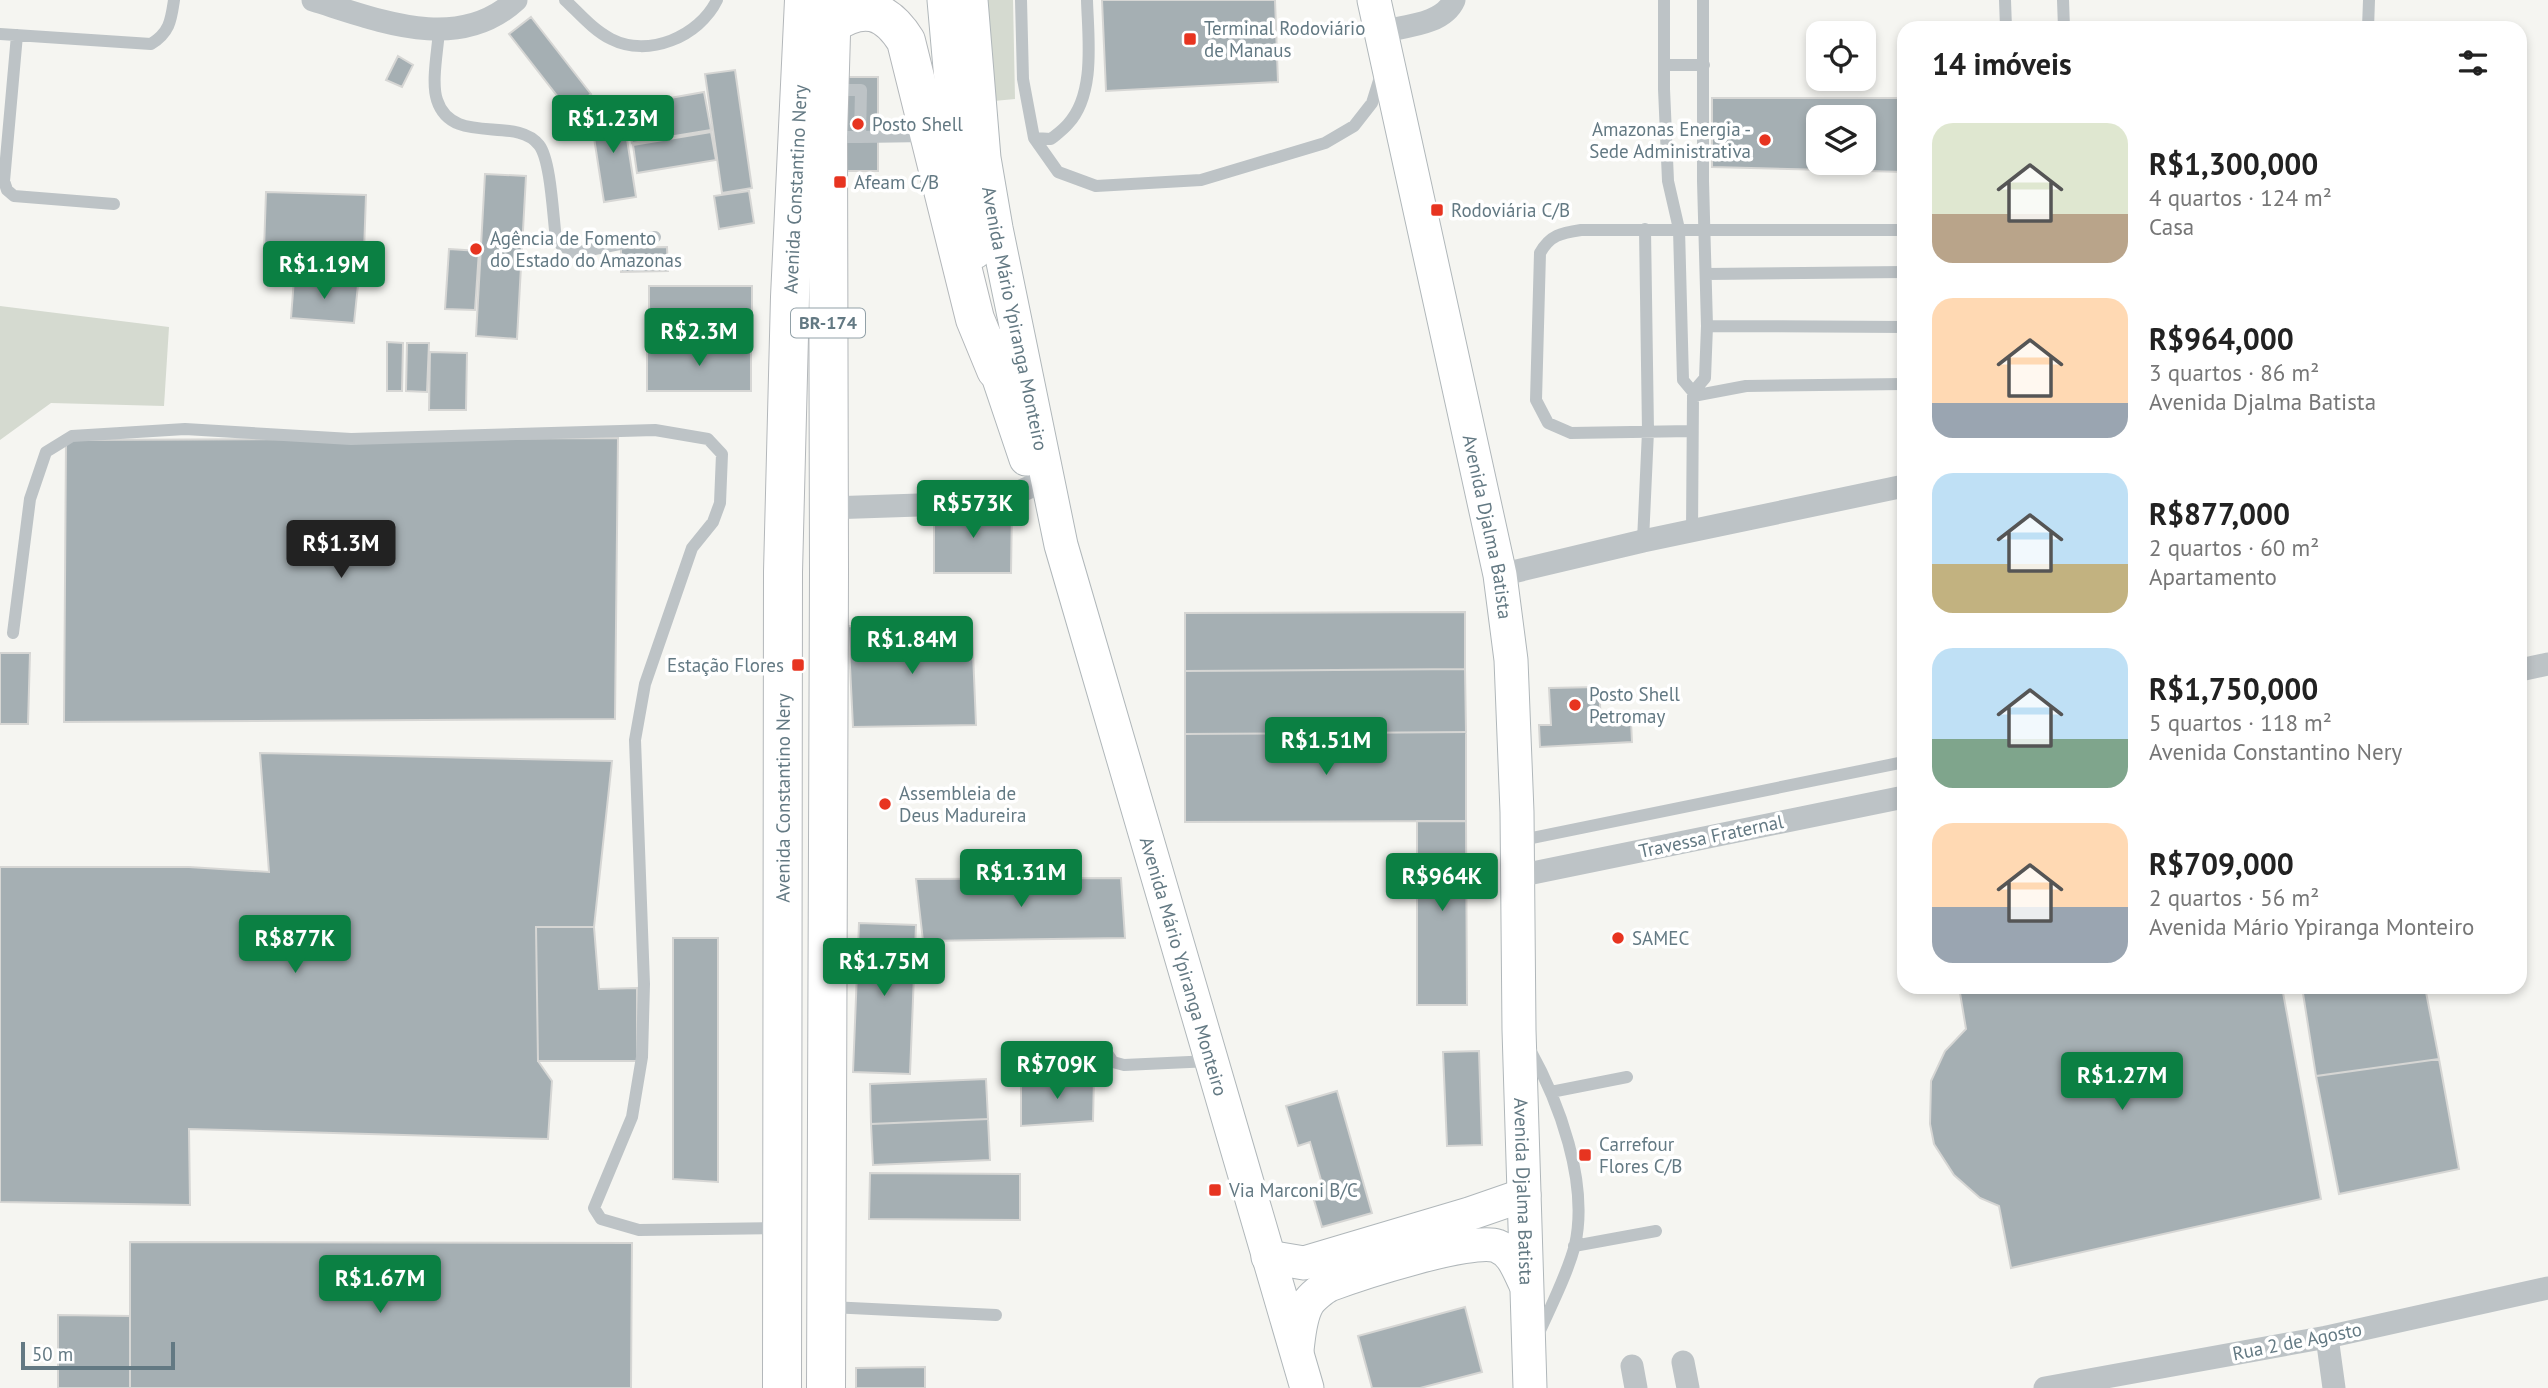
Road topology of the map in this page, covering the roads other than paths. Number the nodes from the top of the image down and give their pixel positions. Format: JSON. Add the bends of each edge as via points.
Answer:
{"nodes":[{"id":1,"x":174,"y":0,"type":"edge"},
{"id":2,"x":313,"y":0,"type":"edge"},
{"id":3,"x":516,"y":0,"type":"edge"},
{"id":4,"x":565,"y":0,"type":"edge"},
{"id":5,"x":717,"y":0,"type":"edge"},
{"id":6,"x":777,"y":0,"type":"edge"},
{"id":7,"x":944,"y":0,"type":"edge"},
{"id":8,"x":971,"y":0,"type":"edge"},
{"id":9,"x":1021,"y":0,"type":"edge"},
{"id":10,"x":1087,"y":0,"type":"edge"},
{"id":11,"x":1454,"y":0,"type":"edge"},
{"id":12,"x":1664,"y":0,"type":"edge"},
{"id":13,"x":1703,"y":0,"type":"edge"},
{"id":14,"x":2005,"y":0,"type":"edge"},
{"id":15,"x":2063,"y":0,"type":"edge"},
{"id":16,"x":2369,"y":0,"type":"edge"},
{"id":17,"x":822,"y":8,"type":"edge"},
{"id":18,"x":2006,"y":21,"type":"edge"},
{"id":19,"x":2064,"y":21,"type":"edge"},
{"id":20,"x":2368,"y":21,"type":"edge"},
{"id":21,"x":439,"y":30,"type":"junction"},
{"id":22,"x":1380,"y":30,"type":"edge"},
{"id":23,"x":0,"y":34,"type":"edge"},
{"id":24,"x":16,"y":35,"type":"junction"},
{"id":25,"x":1664,"y":65,"type":"junction"},
{"id":26,"x":1704,"y":65,"type":"junction"},
{"id":27,"x":929,"y":136,"type":"junction"},
{"id":28,"x":844,"y":137,"type":"junction"},
{"id":29,"x":1034,"y":138,"type":"junction"},
{"id":30,"x":114,"y":204,"type":"dead end"},
{"id":31,"x":1646,"y":229,"type":"junction"},
{"id":32,"x":1679,"y":229,"type":"junction"},
{"id":33,"x":1705,"y":230,"type":"junction"},
{"id":34,"x":1897,"y":230,"type":"edge"},
{"id":35,"x":655,"y":237,"type":"dead end"},
{"id":36,"x":1897,"y":272,"type":"edge"},
{"id":37,"x":1706,"y":274,"type":"junction"},
{"id":38,"x":790,"y":297,"type":"junction"},
{"id":39,"x":1707,"y":326,"type":"junction"},
{"id":40,"x":1897,"y":327,"type":"edge"},
{"id":41,"x":996,"y":370,"type":"junction"},
{"id":42,"x":1897,"y":384,"type":"edge"},
{"id":43,"x":1693,"y":394,"type":"junction"},
{"id":44,"x":1648,"y":431,"type":"junction"},
{"id":45,"x":1692,"y":431,"type":"junction"},
{"id":46,"x":1042,"y":481,"type":"junction"},
{"id":47,"x":1897,"y":488,"type":"edge"},
{"id":48,"x":829,"y":508,"type":"junction"},
{"id":49,"x":1692,"y":532,"type":"junction"},
{"id":50,"x":1643,"y":541,"type":"junction"},
{"id":51,"x":1500,"y":575,"type":"junction"},
{"id":52,"x":13,"y":633,"type":"dead end"},
{"id":53,"x":2548,"y":664,"type":"edge"},
{"id":54,"x":2527,"y":668,"type":"edge"},
{"id":55,"x":1897,"y":763,"type":"edge"},
{"id":56,"x":1897,"y":798,"type":"edge"},
{"id":57,"x":1517,"y":841,"type":"junction"},
{"id":58,"x":1518,"y":876,"type":"junction"},
{"id":59,"x":1518,"y":1030,"type":"junction"},
{"id":60,"x":1107,"y":1053,"type":"dead end"},
{"id":61,"x":1211,"y":1061,"type":"junction"},
{"id":62,"x":1627,"y":1077,"type":"dead end"},
{"id":63,"x":1551,"y":1092,"type":"junction"},
{"id":64,"x":1524,"y":1195,"type":"junction"},
{"id":65,"x":782,"y":1228,"type":"junction"},
{"id":66,"x":1656,"y":1231,"type":"dead end"},
{"id":67,"x":1574,"y":1246,"type":"junction"},
{"id":68,"x":1268,"y":1256,"type":"junction"},
{"id":69,"x":1525,"y":1283,"type":"junction"},
{"id":70,"x":2548,"y":1288,"type":"edge"},
{"id":71,"x":826,"y":1307,"type":"junction"},
{"id":72,"x":996,"y":1315,"type":"dead end"},
{"id":73,"x":2327,"y":1337,"type":"junction"},
{"id":74,"x":1296,"y":1353,"type":"junction"},
{"id":75,"x":1529,"y":1354,"type":"junction"},
{"id":76,"x":1683,"y":1362,"type":"dead end"},
{"id":77,"x":782,"y":1388,"type":"edge"},
{"id":78,"x":826,"y":1388,"type":"edge"},
{"id":79,"x":1307,"y":1388,"type":"edge"},
{"id":80,"x":1530,"y":1388,"type":"edge"},
{"id":81,"x":1688,"y":1388,"type":"edge"},
{"id":82,"x":2045,"y":1388,"type":"edge"},
{"id":83,"x":2334,"y":1388,"type":"edge"}],
"edges":[{"from":1,"to":24,"type":"lane","via":[[170,27],[151,44]]},
{"from":2,"to":21,"type":"street","via":[[409,28]]},
{"from":3,"to":21,"type":"street","via":[[489,18]]},
{"from":4,"to":5,"type":"lane","via":[[601,34],[640,46],[686,33],[711,13]]},
{"from":6,"to":38,"type":"highway","via":[[777,87]]},
{"from":7,"to":41,"type":"main road","name":"Avenida Mário Ypiranga Monteiro","via":[[968,216]]},
{"from":8,"to":46,"type":"main road","name":"Avenida Mário Ypiranga Monteiro","via":[[984,158]]},
{"from":9,"to":29,"type":"lane","via":[[1023,79]]},
{"from":10,"to":29,"type":"lane","via":[[1089,60],[1082,96],[1070,123],[1051,139]]},
{"from":11,"to":22,"type":"street","via":[[1444,14],[1432,20]]},
{"from":12,"to":25,"type":"lane"},
{"from":13,"to":26,"type":"lane"},
{"from":14,"to":18,"type":"lane"},
{"from":15,"to":19,"type":"lane"},
{"from":16,"to":20,"type":"lane"},
{"from":17,"to":27,"type":"highway","via":[[847,14],[866,11],[895,24],[906,41]]},
{"from":17,"to":28,"type":"highway","name":"Avenida Constantino Nery","number":"BR-174","via":[[830,90]]},
{"from":17,"to":38,"type":"highway","name":"Avenida Constantino Nery","number":"BR-174"},
{"from":21,"to":35,"type":"lane","via":[[435,84],[444,113],[472,128],[517,132],[539,145],[546,160],[556,239],[561,245],[575,253]]},
{"from":22,"to":29,"type":"lane","via":[[1372,103],[1354,126],[1325,143],[1201,180],[1096,187],[1058,172]]},
{"from":22,"to":51,"type":"main road","name":"Avenida Djalma Batista"},
{"from":23,"to":24,"type":"lane"},
{"from":24,"to":30,"type":"lane","via":[[4,181],[7,190],[14,196]]},
{"from":25,"to":26,"type":"lane"},
{"from":25,"to":32,"type":"lane","via":[[1668,181]]},
{"from":26,"to":33,"type":"lane"},
{"from":27,"to":28,"type":"lane"},
{"from":27,"to":41,"type":"highway","via":[[975,319]]},
{"from":28,"to":48,"type":"highway","name":"Avenida Constantino Nery","number":"BR-174"},
{"from":31,"to":32,"type":"lane"},
{"from":31,"to":44,"type":"lane"},
{"from":31,"to":44,"type":"lane","via":[[1581,230],[1559,233],[1548,240],[1540,253],[1536,400],[1548,424],[1571,433]]},
{"from":32,"to":33,"type":"lane"},
{"from":32,"to":43,"type":"lane","via":[[1683,380]]},
{"from":33,"to":34,"type":"lane"},
{"from":33,"to":37,"type":"lane"},
{"from":36,"to":37,"type":"lane"},
{"from":37,"to":39,"type":"lane"},
{"from":38,"to":65,"type":"highway","name":"Avenida Constantino Nery","number":"BR-174","via":[[783,586]]},
{"from":39,"to":40,"type":"lane"},
{"from":39,"to":43,"type":"lane","via":[[1705,378]]},
{"from":41,"to":46,"type":"main road","name":"Avenida Mário Ypiranga Monteiro"},
{"from":42,"to":43,"type":"lane","via":[[1746,386]]},
{"from":43,"to":45,"type":"lane"},
{"from":44,"to":45,"type":"lane"},
{"from":44,"to":50,"type":"lane"},
{"from":45,"to":49,"type":"lane"},
{"from":46,"to":48,"type":"street","via":[[1006,498],[979,503]]},
{"from":46,"to":61,"type":"main road","name":"Avenida Mário Ypiranga Monteiro"},
{"from":47,"to":49,"type":"street"},
{"from":48,"to":71,"type":"highway","name":"Avenida Constantino Nery","number":"BR-174"},
{"from":49,"to":50,"type":"street"},
{"from":50,"to":51,"type":"street"},
{"from":51,"to":57,"type":"main road","name":"Avenida Djalma Batista","via":[[1511,660]]},
{"from":52,"to":65,"type":"lane","via":[[30,499],[46,452],[72,436],[185,429],[351,439],[655,430],[708,439],[722,454],[720,503],[713,522],[692,548],[645,684],[635,740],[644,984],[642,1057],[632,1117],[594,1208],[601,1219],[639,1230]]},
{"from":53,"to":54,"type":"street"},
{"from":55,"to":57,"type":"lane"},
{"from":56,"to":58,"type":"street","name":"Travessa Fraternal"},
{"from":57,"to":58,"type":"main road","name":"Avenida Djalma Batista"},
{"from":58,"to":59,"type":"main road","name":"Avenida Djalma Batista"},
{"from":59,"to":63,"type":"lane","name":"Avenida Djalma Batista"},
{"from":59,"to":64,"type":"main road","name":"Avenida Djalma Batista"},
{"from":60,"to":61,"type":"lane","via":[[1113,1062],[1124,1065]]},
{"from":61,"to":68,"type":"main road","name":"Avenida Mário Ypiranga Monteiro"},
{"from":62,"to":63,"type":"lane"},
{"from":63,"to":67,"type":"lane","name":"Avenida Djalma Batista","via":[[1573,1164],[1579,1216]]},
{"from":64,"to":68,"type":"main road","via":[[1304,1263]]},
{"from":64,"to":69,"type":"main road","name":"Avenida Djalma Batista"},
{"from":65,"to":77,"type":"highway","name":"Avenida Constantino Nery","number":"BR-174"},
{"from":66,"to":67,"type":"lane"},
{"from":67,"to":75,"type":"lane","name":"Avenida Djalma Batista"},
{"from":68,"to":74,"type":"main road","name":"Avenida Mário Ypiranga Monteiro"},
{"from":69,"to":74,"type":"main road","via":[[1510,1254],[1496,1246],[1476,1243],[1443,1250],[1326,1286],[1309,1302]]},
{"from":69,"to":75,"type":"main road","name":"Avenida Djalma Batista"},
{"from":70,"to":73,"type":"street","name":"Rua 2 de Agosto"},
{"from":71,"to":72,"type":"lane"},
{"from":71,"to":78,"type":"highway","name":"Avenida Constantino Nery","number":"BR-174"},
{"from":73,"to":82,"type":"street","name":"Rua 2 de Agosto"},
{"from":73,"to":83,"type":"street"},
{"from":74,"to":79,"type":"main road","name":"Avenida Mário Ypiranga Monteiro"},
{"from":75,"to":80,"type":"main road","name":"Avenida Djalma Batista"},
{"from":76,"to":81,"type":"street"}]}
